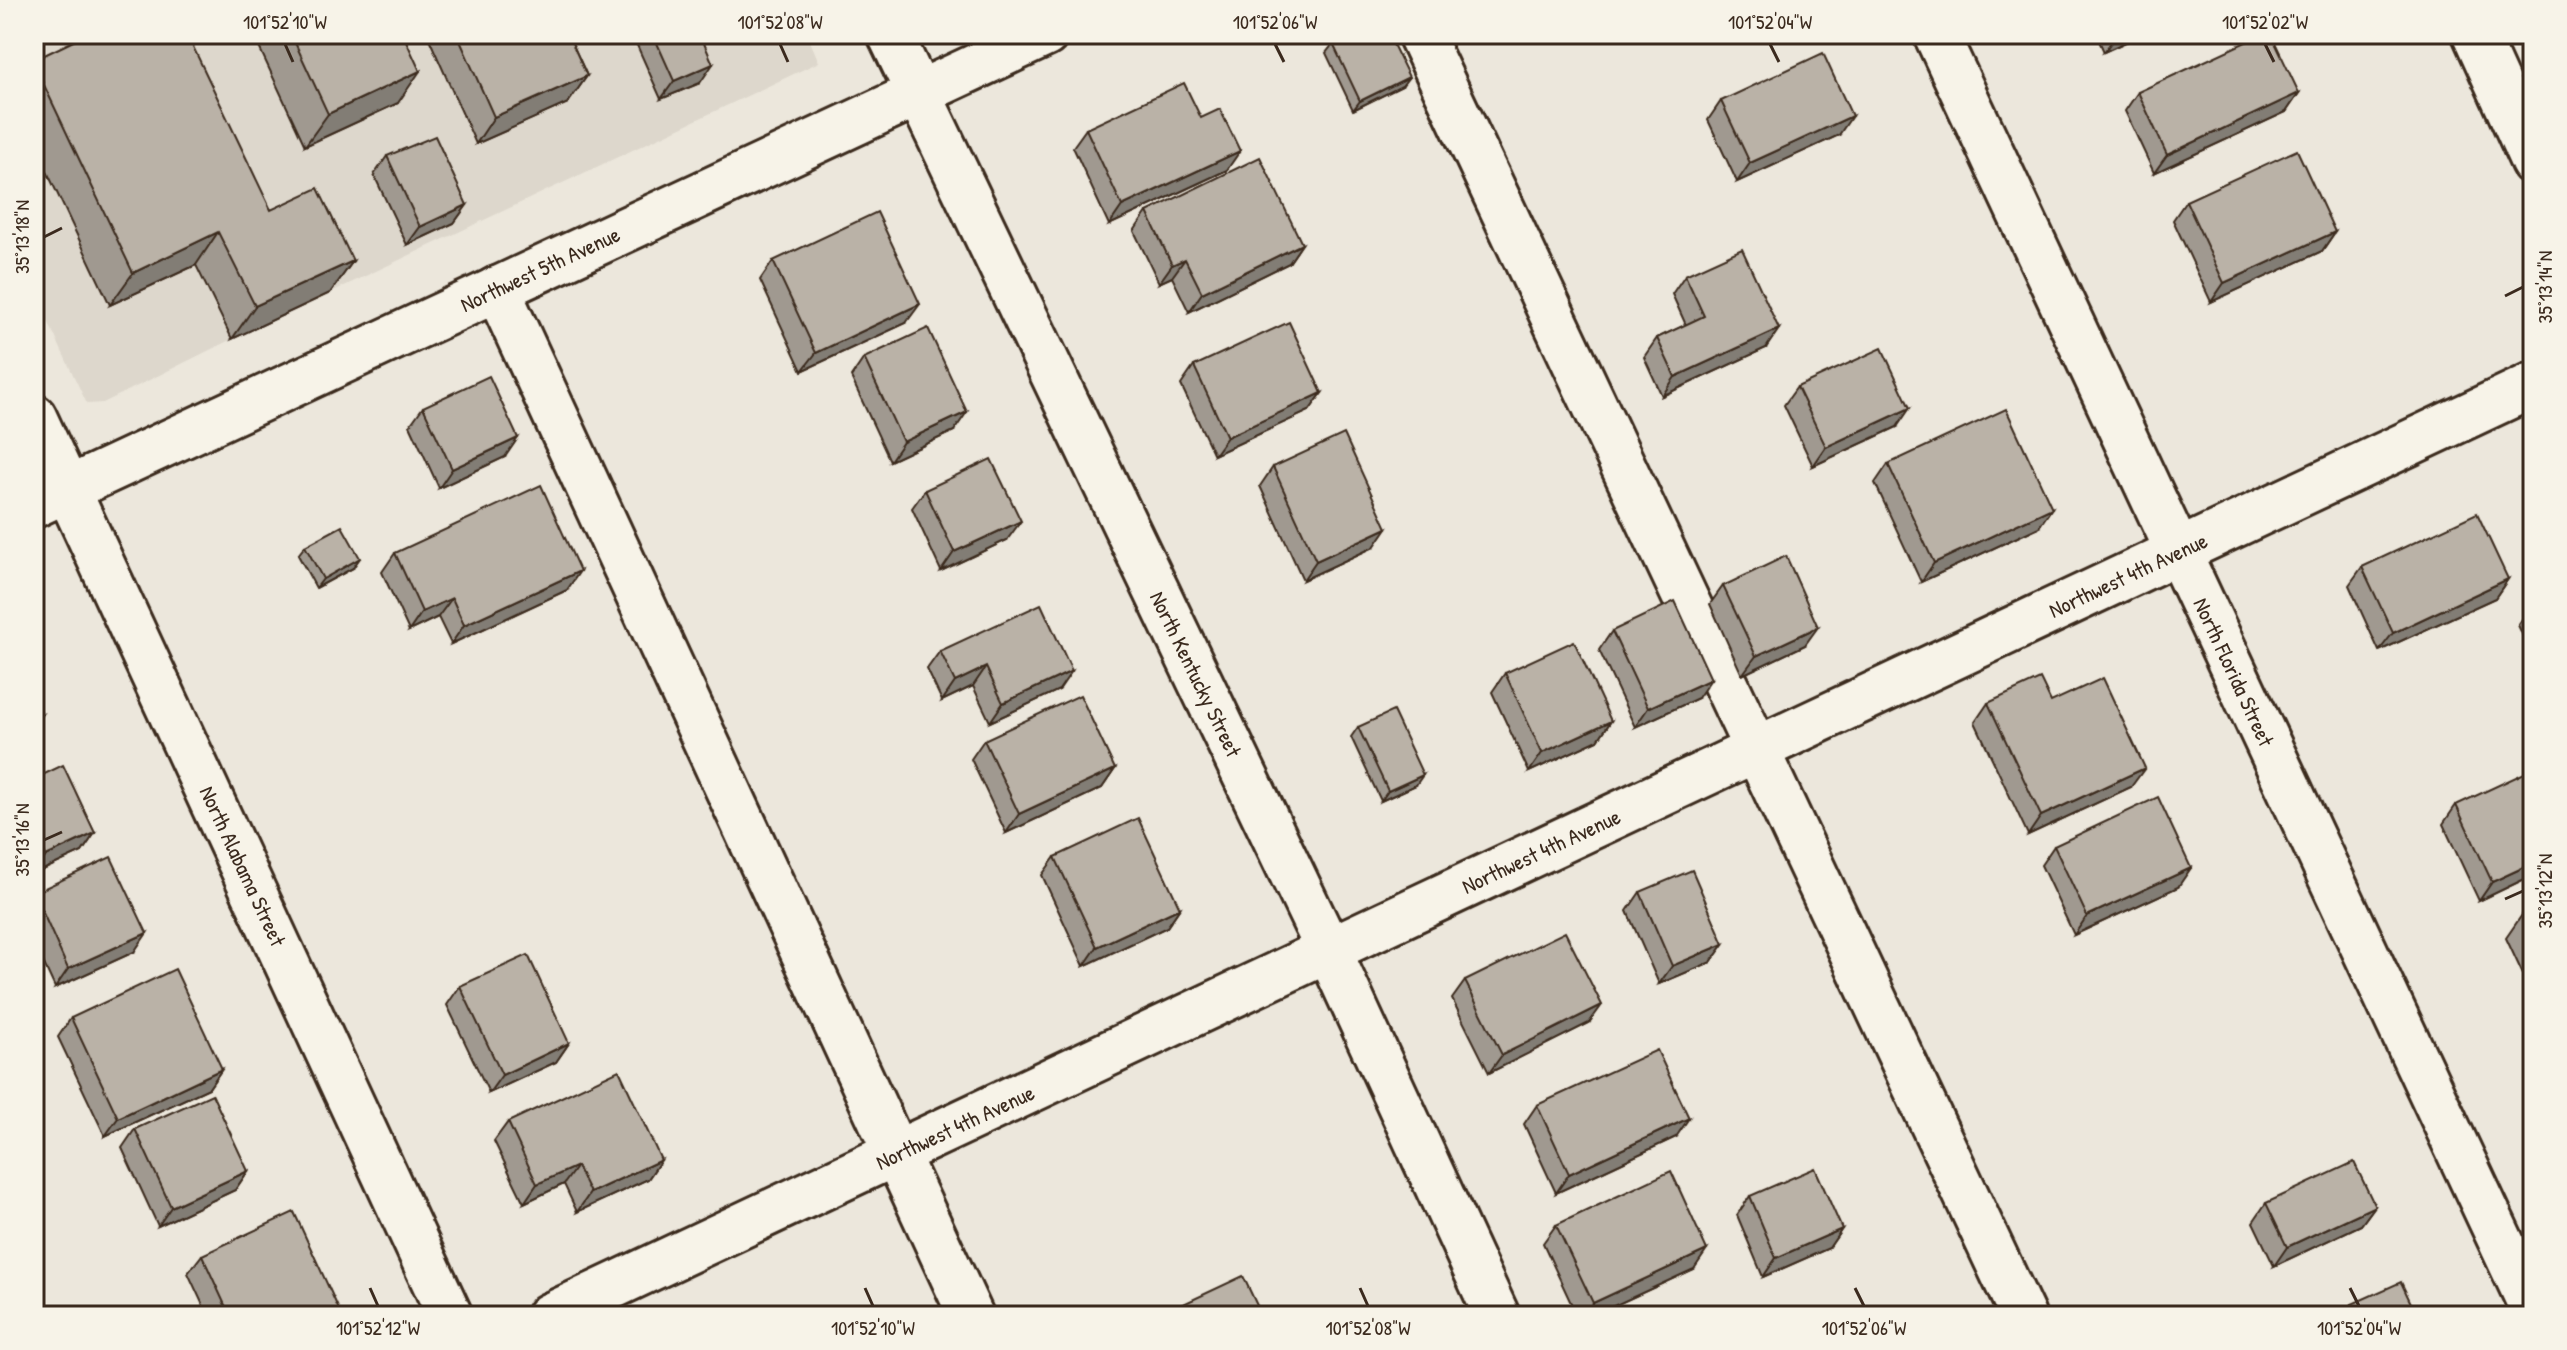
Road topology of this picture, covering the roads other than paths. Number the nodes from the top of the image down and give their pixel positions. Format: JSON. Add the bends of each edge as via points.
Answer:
{"nodes":[{"id":1,"x":890,"y":34,"type":"edge"},
{"id":2,"x":1046,"y":34,"type":"edge"},
{"id":3,"x":1420,"y":34,"type":"edge"},
{"id":4,"x":1936,"y":34,"type":"edge"},
{"id":5,"x":2475,"y":34,"type":"edge"},
{"id":6,"x":919,"y":93,"type":"junction"},
{"id":7,"x":2533,"y":162,"type":"edge"},
{"id":8,"x":497,"y":289,"type":"junction"},
{"id":9,"x":2533,"y":385,"type":"edge"},
{"id":10,"x":34,"y":417,"type":"edge"},
{"id":11,"x":51,"y":497,"type":"edge"},
{"id":12,"x":2178,"y":551,"type":"junction"},
{"id":13,"x":1758,"y":749,"type":"junction"},
{"id":14,"x":1329,"y":951,"type":"junction"},
{"id":15,"x":895,"y":1155,"type":"junction"},
{"id":16,"x":2533,"y":1310,"type":"edge"},
{"id":17,"x":450,"y":1316,"type":"edge"},
{"id":18,"x":549,"y":1316,"type":"edge"},
{"id":19,"x":971,"y":1316,"type":"edge"},
{"id":20,"x":1497,"y":1316,"type":"edge"},
{"id":21,"x":2023,"y":1316,"type":"edge"}],
"edges":[{"from":1,"to":6,"type":"street","name":"North Kentucky Street"},
{"from":2,"to":6,"type":"street","name":"Northwest 5th Avenue"},
{"from":3,"to":13,"type":"street"},
{"from":4,"to":12,"type":"street","name":"North Florida Street"},
{"from":5,"to":7,"type":"street"},
{"from":6,"to":8,"type":"street","name":"Northwest 5th Avenue"},
{"from":6,"to":14,"type":"street","name":"North Kentucky Street"},
{"from":8,"to":11,"type":"street","name":"Northwest 5th Avenue"},
{"from":8,"to":15,"type":"street"},
{"from":9,"to":12,"type":"street","name":"Northwest 4th Avenue"},
{"from":10,"to":11,"type":"street","name":"North Alabama Street"},
{"from":11,"to":17,"type":"street","name":"North Alabama Street"},
{"from":12,"to":13,"type":"street","name":"Northwest 4th Avenue"},
{"from":12,"to":16,"type":"street","name":"North Florida Street"},
{"from":13,"to":14,"type":"street","name":"Northwest 4th Avenue"},
{"from":13,"to":21,"type":"street"},
{"from":14,"to":15,"type":"street","name":"Northwest 4th Avenue"},
{"from":14,"to":20,"type":"street","name":"North Kentucky Street"},
{"from":15,"to":18,"type":"street","name":"Northwest 4th Avenue"},
{"from":15,"to":19,"type":"street"}]}
